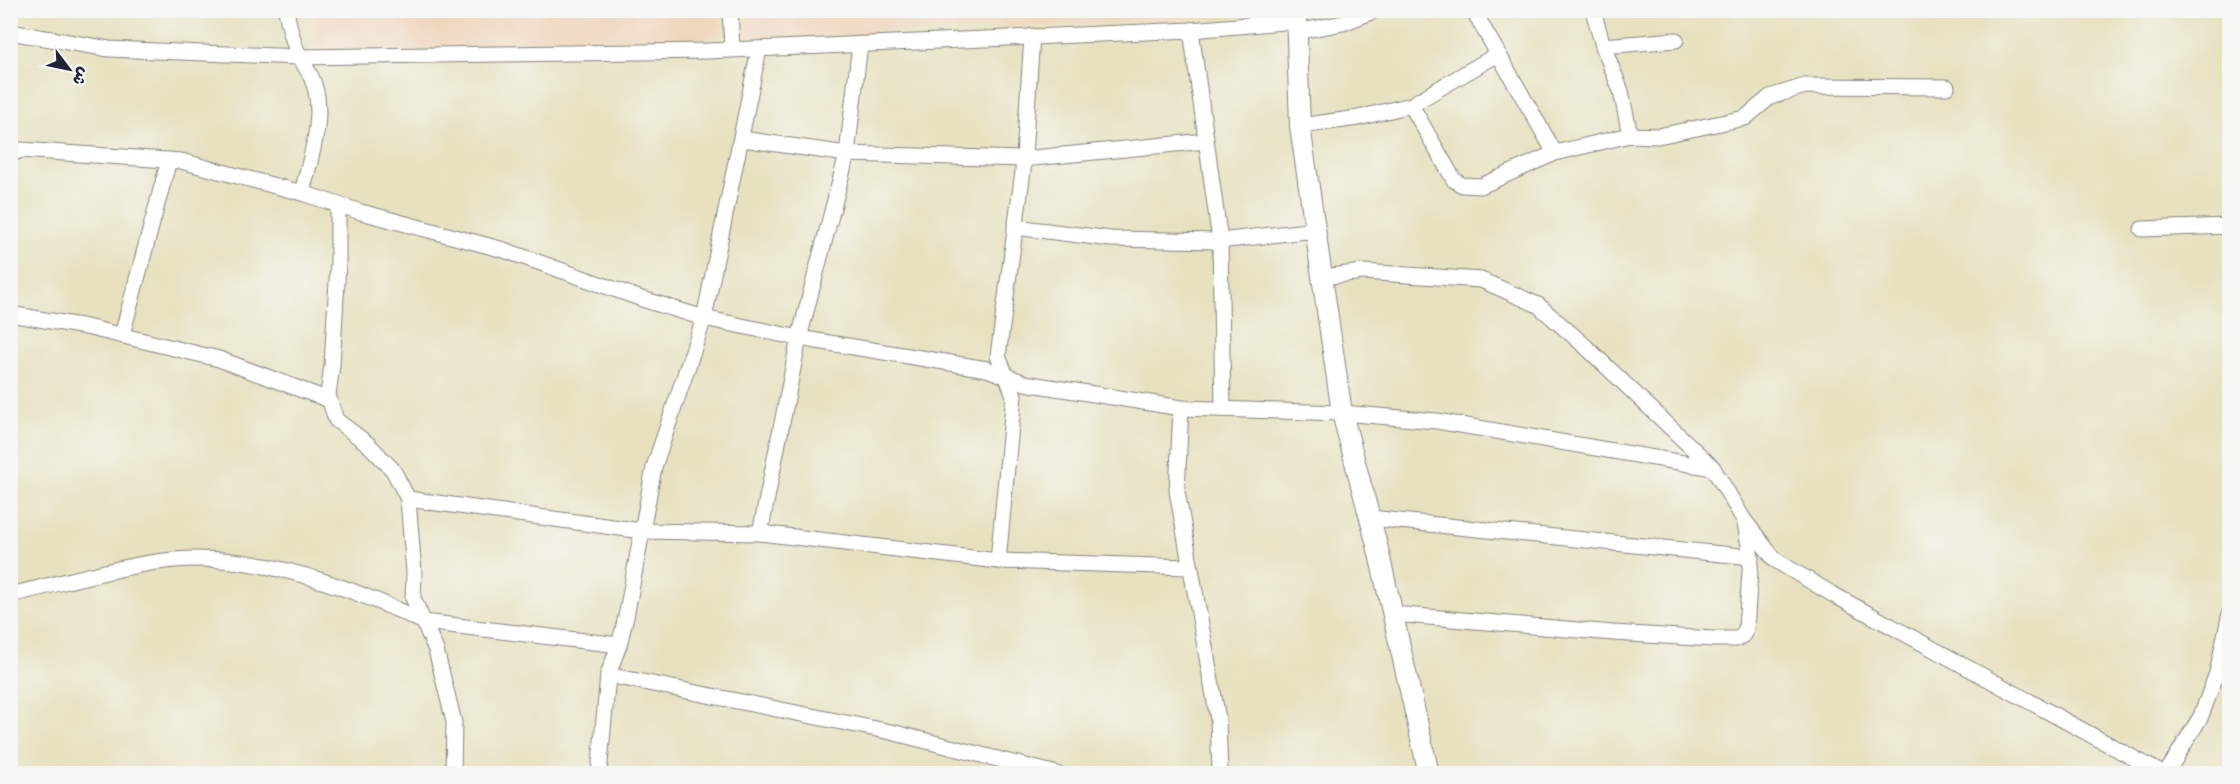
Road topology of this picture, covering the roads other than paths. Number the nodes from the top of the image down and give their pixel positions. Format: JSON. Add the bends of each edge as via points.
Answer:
{"nodes":[{"id":1,"x":286,"y":10,"type":"edge"},
{"id":2,"x":730,"y":10,"type":"edge"},
{"id":3,"x":1376,"y":10,"type":"edge"},
{"id":4,"x":1473,"y":10,"type":"edge"},
{"id":5,"x":1593,"y":10,"type":"edge"},
{"id":6,"x":1296,"y":22,"type":"edge"},
{"id":7,"x":1191,"y":30,"type":"junction"},
{"id":8,"x":10,"y":32,"type":"edge"},
{"id":9,"x":1032,"y":36,"type":"junction"},
{"id":10,"x":1676,"y":40,"type":"dead end"},
{"id":11,"x":860,"y":44,"type":"junction"},
{"id":12,"x":1603,"y":46,"type":"junction"},
{"id":13,"x":759,"y":49,"type":"junction"},
{"id":14,"x":732,"y":50,"type":"junction"},
{"id":15,"x":1498,"y":54,"type":"junction"},
{"id":16,"x":299,"y":57,"type":"junction"},
{"id":17,"x":1947,"y":87,"type":"dead end"},
{"id":18,"x":1411,"y":105,"type":"junction"},
{"id":19,"x":1300,"y":126,"type":"junction"},
{"id":20,"x":1630,"y":135,"type":"junction"},
{"id":21,"x":742,"y":139,"type":"junction"},
{"id":22,"x":1206,"y":141,"type":"junction"},
{"id":23,"x":1555,"y":153,"type":"junction"},
{"id":24,"x":847,"y":154,"type":"junction"},
{"id":25,"x":10,"y":155,"type":"edge"},
{"id":26,"x":1023,"y":159,"type":"junction"},
{"id":27,"x":169,"y":160,"type":"junction"},
{"id":28,"x":302,"y":193,"type":"junction"},
{"id":29,"x":338,"y":205,"type":"junction"},
{"id":30,"x":2229,"y":226,"type":"edge"},
{"id":31,"x":1015,"y":227,"type":"junction"},
{"id":32,"x":2142,"y":228,"type":"dead end"},
{"id":33,"x":1315,"y":230,"type":"junction"},
{"id":34,"x":1220,"y":241,"type":"junction"},
{"id":35,"x":1322,"y":277,"type":"junction"},
{"id":36,"x":10,"y":314,"type":"edge"},
{"id":37,"x":704,"y":318,"type":"junction"},
{"id":38,"x":122,"y":335,"type":"junction"},
{"id":39,"x":799,"y":338,"type":"junction"},
{"id":40,"x":1006,"y":376,"type":"junction"},
{"id":41,"x":329,"y":400,"type":"junction"},
{"id":42,"x":1181,"y":408,"type":"junction"},
{"id":43,"x":1223,"y":409,"type":"junction"},
{"id":44,"x":1342,"y":413,"type":"junction"},
{"id":45,"x":1713,"y":468,"type":"junction"},
{"id":46,"x":408,"y":499,"type":"junction"},
{"id":47,"x":1370,"y":518,"type":"junction"},
{"id":48,"x":1744,"y":520,"type":"junction"},
{"id":49,"x":642,"y":531,"type":"junction"},
{"id":50,"x":760,"y":533,"type":"junction"},
{"id":51,"x":1751,"y":557,"type":"junction"},
{"id":52,"x":998,"y":561,"type":"junction"},
{"id":53,"x":1190,"y":567,"type":"junction"},
{"id":54,"x":10,"y":595,"type":"edge"},
{"id":55,"x":2229,"y":613,"type":"edge"},
{"id":56,"x":1393,"y":614,"type":"junction"},
{"id":57,"x":424,"y":622,"type":"junction"},
{"id":58,"x":619,"y":645,"type":"junction"},
{"id":59,"x":608,"y":675,"type":"junction"},
{"id":60,"x":453,"y":774,"type":"edge"},
{"id":61,"x":599,"y":774,"type":"edge"},
{"id":62,"x":1057,"y":774,"type":"edge"},
{"id":63,"x":1220,"y":774,"type":"edge"},
{"id":64,"x":1429,"y":774,"type":"edge"},
{"id":65,"x":2165,"y":774,"type":"edge"}],
"edges":[{"from":1,"to":16,"type":"street"},
{"from":2,"to":14,"type":"street"},
{"from":3,"to":6,"type":"street","via":[[1343,23]]},
{"from":4,"to":15,"type":"street"},
{"from":5,"to":12,"type":"street"},
{"from":6,"to":7,"type":"street"},
{"from":6,"to":19,"type":"street"},
{"from":7,"to":9,"type":"street"},
{"from":7,"to":22,"type":"street"},
{"from":8,"to":16,"type":"street","via":[[109,49]]},
{"from":9,"to":11,"type":"street"},
{"from":9,"to":26,"type":"street"},
{"from":10,"to":12,"type":"street"},
{"from":11,"to":13,"type":"street"},
{"from":11,"to":24,"type":"street"},
{"from":12,"to":20,"type":"street","via":[[1621,91]]},
{"from":13,"to":14,"type":"street"},
{"from":13,"to":21,"type":"street"},
{"from":14,"to":16,"type":"street"},
{"from":15,"to":18,"type":"street"},
{"from":15,"to":23,"type":"street"},
{"from":16,"to":28,"type":"street","via":[[313,80],[318,107]]},
{"from":17,"to":20,"type":"street","via":[[1805,86],[1770,97],[1745,118],[1658,136]]},
{"from":18,"to":19,"type":"street"},
{"from":18,"to":23,"type":"street","via":[[1454,180],[1462,184],[1481,186]]},
{"from":19,"to":33,"type":"street"},
{"from":20,"to":23,"type":"street"},
{"from":21,"to":24,"type":"street"},
{"from":21,"to":37,"type":"street"},
{"from":22,"to":26,"type":"street"},
{"from":22,"to":34,"type":"street"},
{"from":24,"to":26,"type":"street"},
{"from":24,"to":39,"type":"street"},
{"from":25,"to":27,"type":"street","via":[[21,150]]},
{"from":26,"to":31,"type":"street"},
{"from":27,"to":28,"type":"street"},
{"from":27,"to":38,"type":"street"},
{"from":28,"to":29,"type":"street"},
{"from":29,"to":37,"type":"street","via":[[504,250]]},
{"from":29,"to":41,"type":"street"},
{"from":30,"to":32,"type":"street"},
{"from":31,"to":34,"type":"street","via":[[1111,239]]},
{"from":31,"to":40,"type":"street","via":[[998,356]]},
{"from":33,"to":34,"type":"street"},
{"from":33,"to":35,"type":"street"},
{"from":34,"to":43,"type":"street"},
{"from":35,"to":44,"type":"street"},
{"from":35,"to":45,"type":"street","via":[[1363,272],[1481,280],[1538,305]]},
{"from":36,"to":38,"type":"street"},
{"from":37,"to":39,"type":"street"},
{"from":37,"to":49,"type":"street","via":[[654,467]]},
{"from":38,"to":41,"type":"street","via":[[219,359]]},
{"from":39,"to":40,"type":"street","via":[[987,369]]},
{"from":39,"to":50,"type":"street"},
{"from":40,"to":42,"type":"street","via":[[1025,383]]},
{"from":40,"to":52,"type":"street","via":[[1014,395]]},
{"from":41,"to":46,"type":"street","via":[[336,420],[368,444],[393,470]]},
{"from":42,"to":43,"type":"street"},
{"from":42,"to":53,"type":"street","via":[[1178,491]]},
{"from":43,"to":44,"type":"street"},
{"from":44,"to":45,"type":"street","via":[[1437,421]]},
{"from":44,"to":47,"type":"street"},
{"from":45,"to":48,"type":"street"},
{"from":46,"to":49,"type":"street"},
{"from":46,"to":57,"type":"street","via":[[413,598]]},
{"from":47,"to":51,"type":"street"},
{"from":47,"to":56,"type":"street"},
{"from":48,"to":51,"type":"street"},
{"from":48,"to":65,"type":"street","via":[[1775,560]]},
{"from":49,"to":50,"type":"street"},
{"from":49,"to":58,"type":"street"},
{"from":50,"to":52,"type":"street"},
{"from":51,"to":56,"type":"street","via":[[1746,629],[1737,639],[1613,633]]},
{"from":52,"to":53,"type":"street"},
{"from":53,"to":63,"type":"street","via":[[1218,719]]},
{"from":54,"to":57,"type":"street","via":[[158,561],[224,559],[292,570]]},
{"from":55,"to":65,"type":"street","via":[[2217,673],[2201,716]]},
{"from":56,"to":64,"type":"street"},
{"from":57,"to":58,"type":"street"},
{"from":57,"to":60,"type":"street","via":[[436,650],[454,722]]},
{"from":58,"to":59,"type":"street"},
{"from":59,"to":61,"type":"street"},
{"from":59,"to":62,"type":"street","via":[[891,732]]}]}
